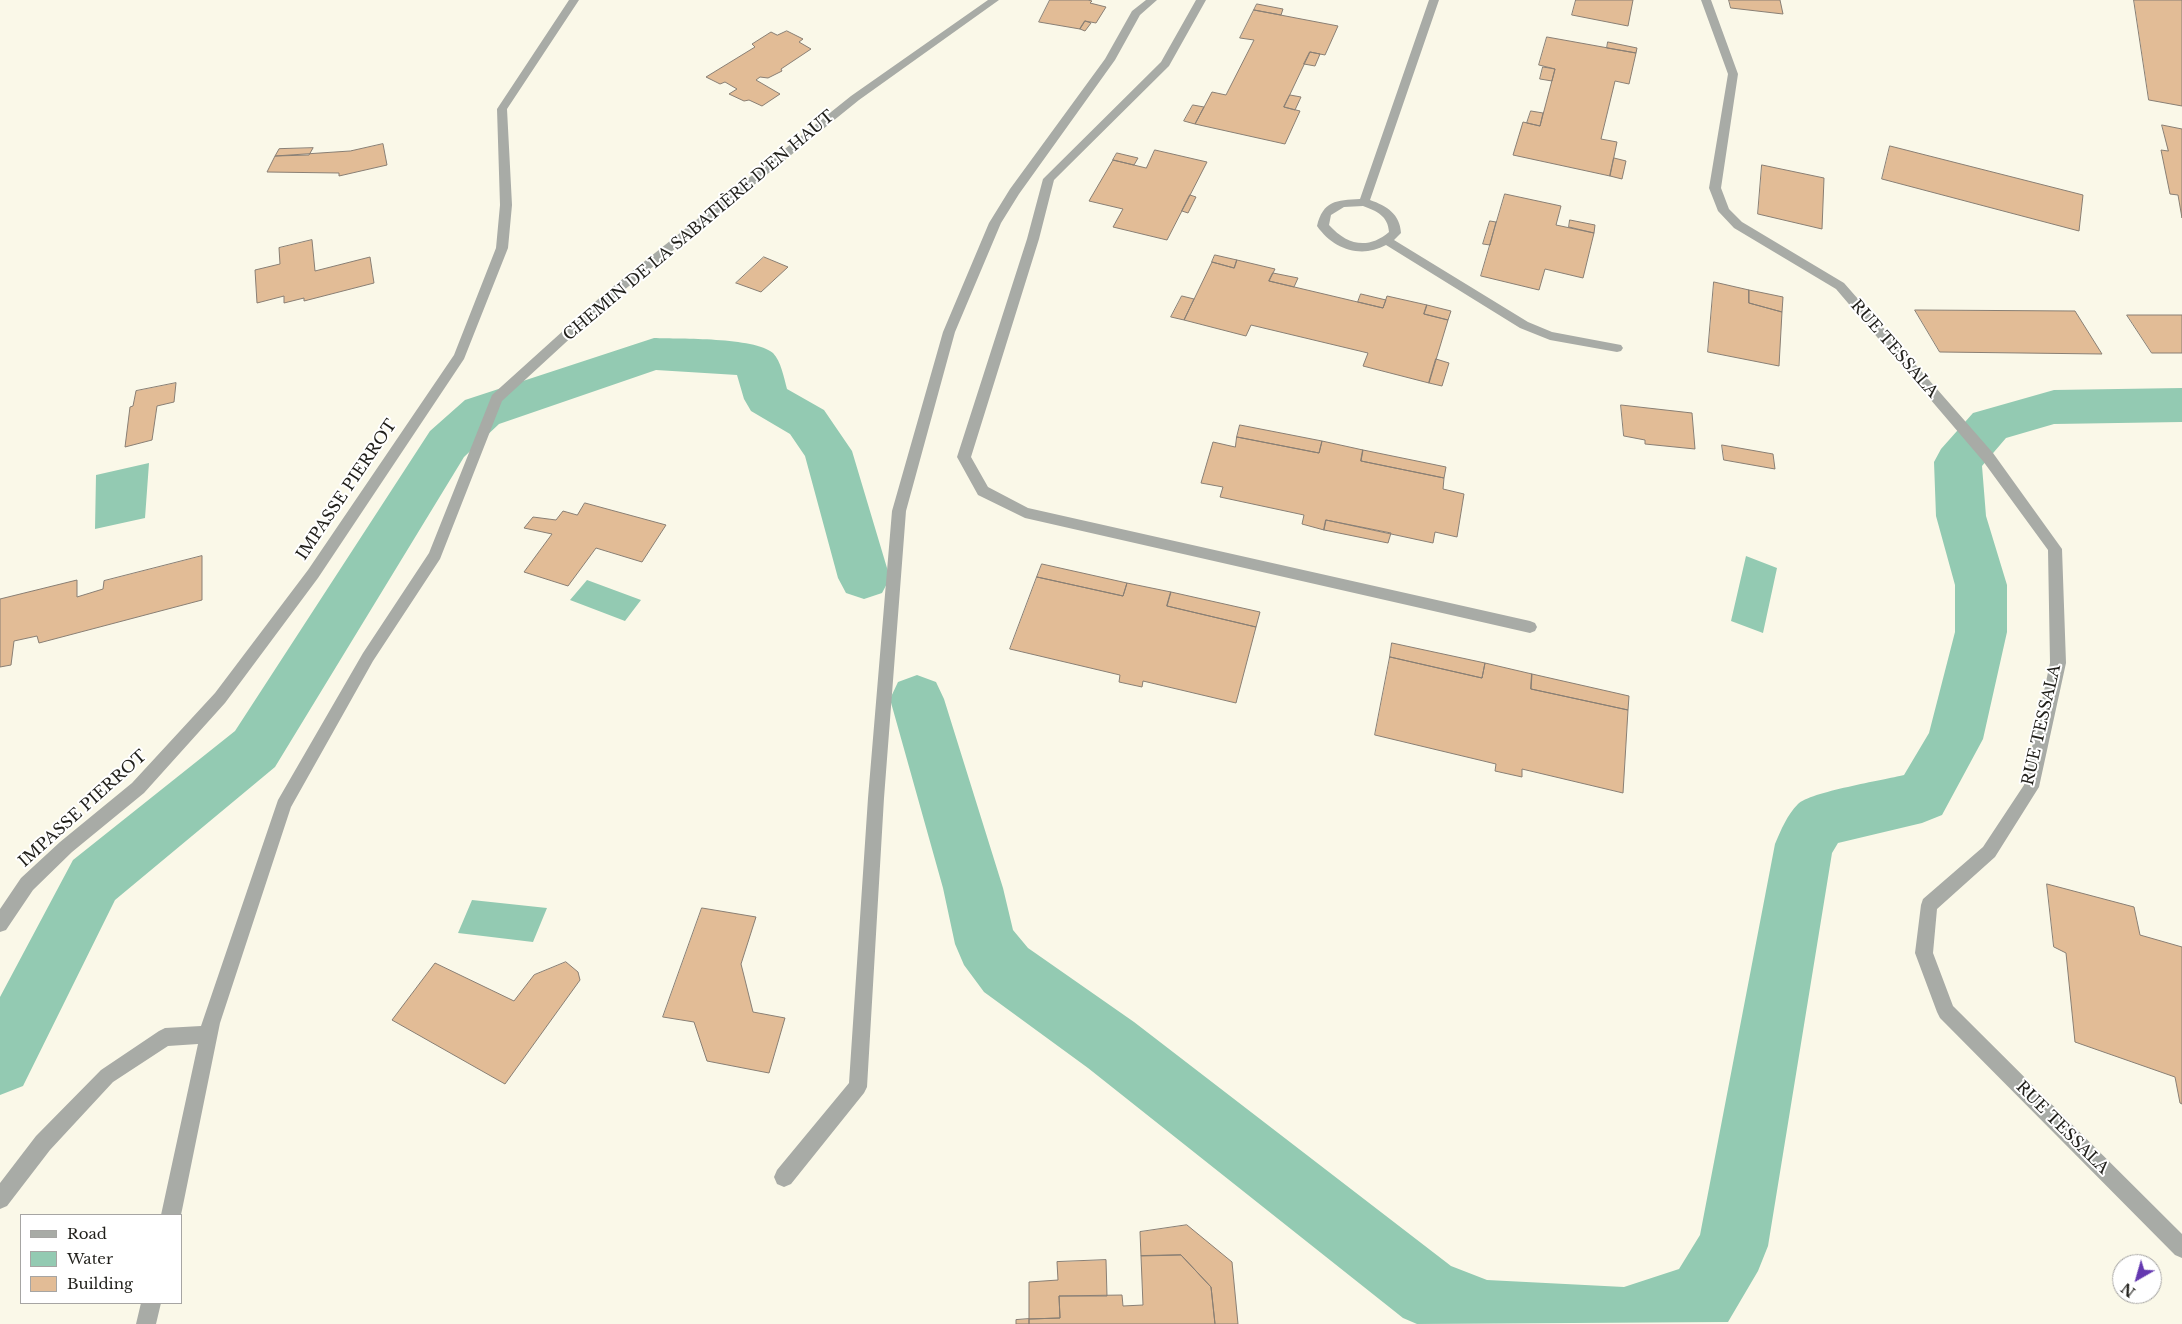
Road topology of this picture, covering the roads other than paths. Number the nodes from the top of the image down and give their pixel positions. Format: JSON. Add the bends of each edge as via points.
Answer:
{"nodes":[{"id":1,"x":574,"y":0,"type":"edge"},
{"id":2,"x":994,"y":0,"type":"edge"},
{"id":3,"x":1152,"y":0,"type":"edge"},
{"id":4,"x":1201,"y":0,"type":"edge"},
{"id":5,"x":1434,"y":0,"type":"edge"},
{"id":6,"x":1706,"y":0,"type":"edge"},
{"id":7,"x":1364,"y":202,"type":"junction"},
{"id":8,"x":1388,"y":241,"type":"junction"},
{"id":9,"x":1617,"y":348,"type":"dead end"},
{"id":10,"x":1530,"y":627,"type":"dead end"},
{"id":11,"x":0,"y":924,"type":"edge"},
{"id":12,"x":208,"y":1035,"type":"junction"},
{"id":13,"x":784,"y":1177,"type":"dead end"},
{"id":14,"x":0,"y":1199,"type":"edge"},
{"id":15,"x":171,"y":1214,"type":"edge"},
{"id":16,"x":2182,"y":1248,"type":"edge"},
{"id":17,"x":151,"y":1304,"type":"edge"},
{"id":18,"x":146,"y":1324,"type":"edge"}],
"edges":[{"from":1,"to":11,"type":"street","name":"IMPASSE PIERROT","via":[[502,109],[506,205],[502,248],[460,356],[313,574],[220,698],[138,788],[27,884]]},
{"from":2,"to":12,"type":"street","name":"CHEMIN DE LA SABATIÈRE D'EN HAUT","via":[[855,98],[609,296],[497,398],[435,555],[368,657],[284,805]]},
{"from":3,"to":13,"type":"street","via":[[1136,13],[1110,60],[995,223],[949,332],[899,511],[876,798],[858,1087]]},
{"from":4,"to":10,"type":"street","via":[[1165,64],[1049,179],[964,457],[983,490],[1025,514]]},
{"from":5,"to":7,"type":"street"},
{"from":6,"to":16,"type":"street","name":"RUE TESSALA","via":[[1733,74],[1715,188],[1724,211],[1738,225],[1840,286],[1988,457],[2055,549],[2058,663],[2031,787],[1989,852],[1928,905],[1924,952],[1946,1012]]},
{"from":7,"to":8,"type":"street","via":[[1379,207],[1396,224],[1396,233]]},
{"from":7,"to":8,"type":"street","via":[[1341,203],[1332,208],[1326,213],[1323,226],[1333,238],[1353,247],[1379,247]]},
{"from":8,"to":9,"type":"street","via":[[1524,325],[1550,336]]},
{"from":12,"to":14,"type":"street","via":[[165,1036],[107,1076],[44,1143]]},
{"from":12,"to":15,"type":"street","name":"CHEMIN DE LA SABATIÈRE D'EN HAUT"},
{"from":17,"to":18,"type":"street"}]}
